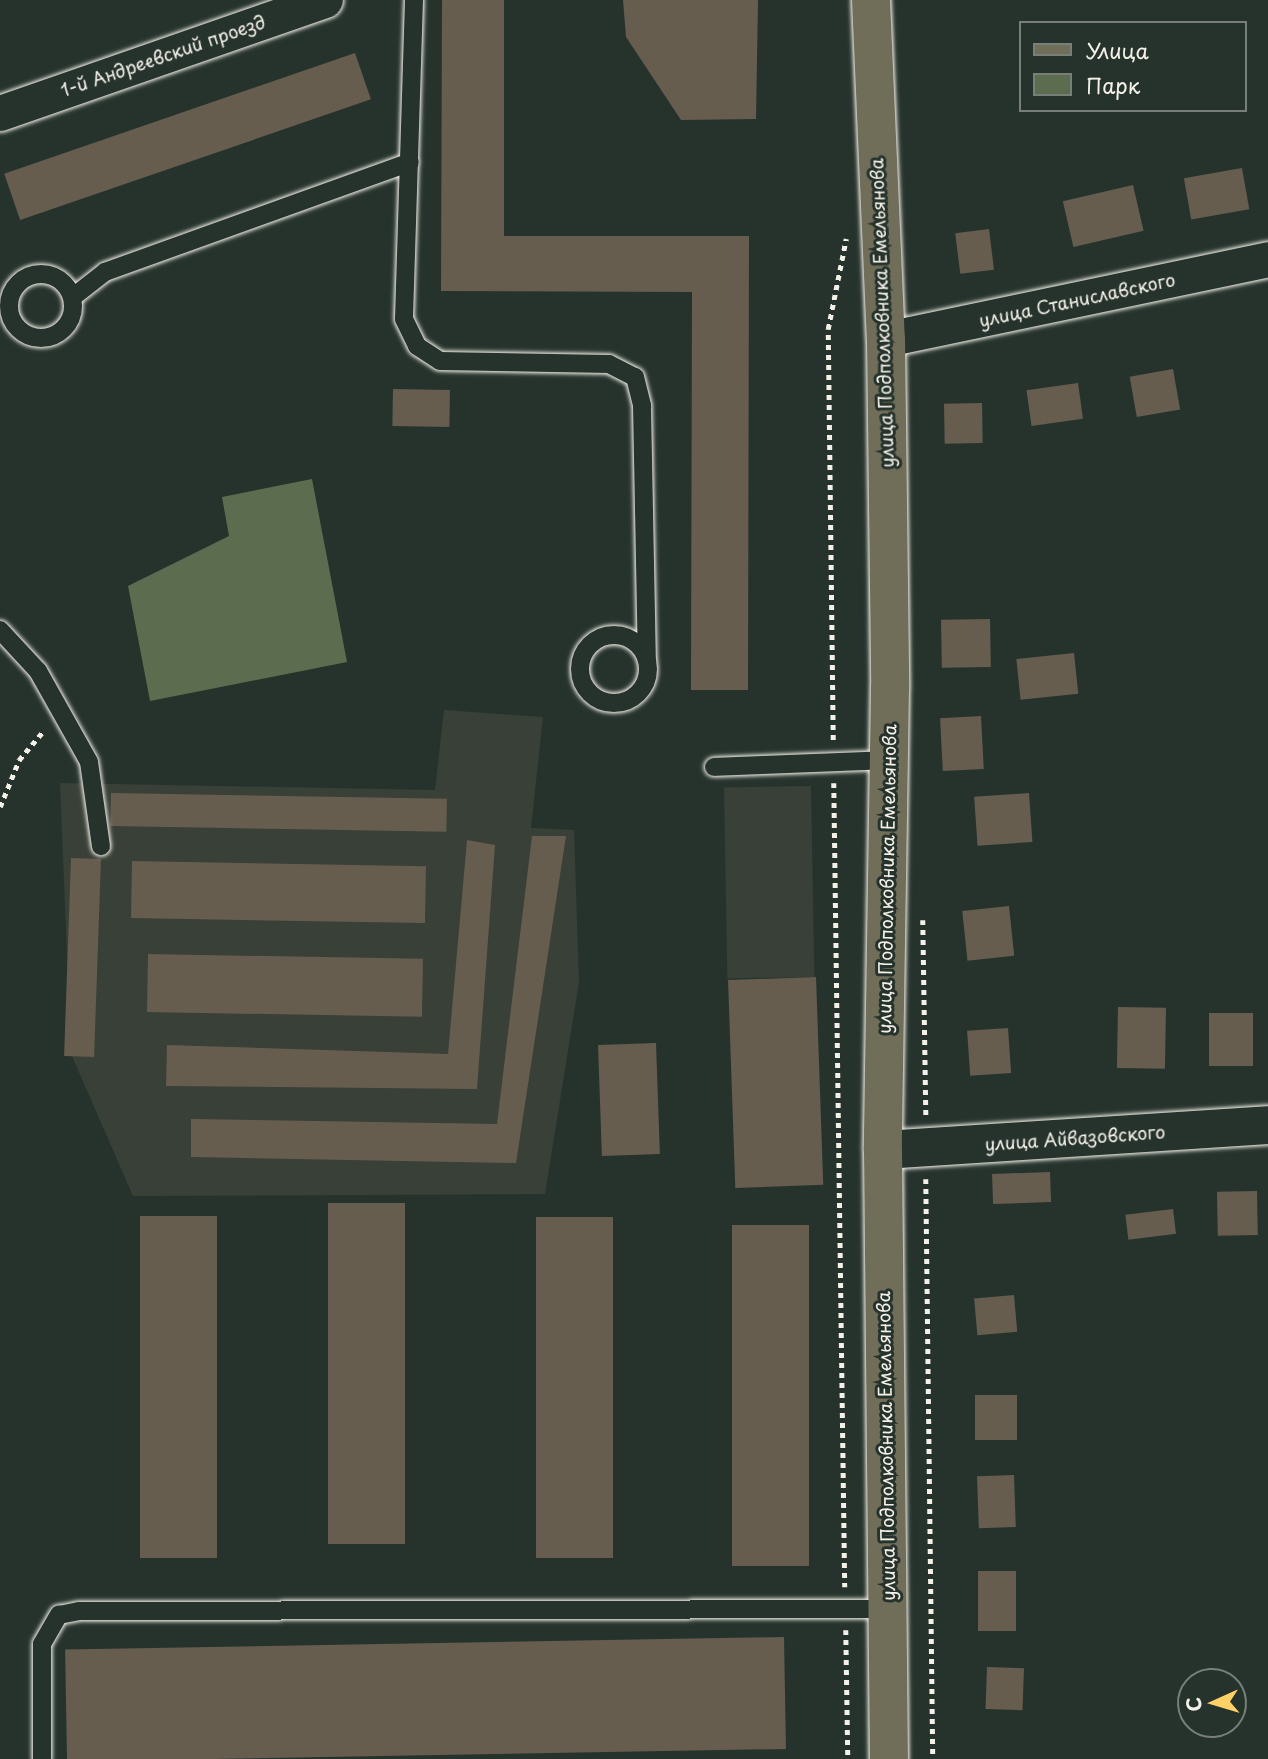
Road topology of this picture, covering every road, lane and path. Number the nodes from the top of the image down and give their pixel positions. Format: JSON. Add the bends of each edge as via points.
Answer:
{"nodes":[{"id":1,"x":325,"y":0,"type":"edge"},
{"id":2,"x":414,"y":0,"type":"edge"},
{"id":3,"x":871,"y":0,"type":"edge"},
{"id":4,"x":0,"y":113,"type":"edge"},
{"id":5,"x":410,"y":162,"type":"junction"},
{"id":6,"x":849,"y":225,"type":"dead end"},
{"id":7,"x":1268,"y":259,"type":"edge"},
{"id":8,"x":73,"y":297,"type":"dead end"},
{"id":9,"x":886,"y":339,"type":"junction"},
{"id":10,"x":0,"y":630,"type":"edge"},
{"id":11,"x":647,"y":660,"type":"dead end"},
{"id":12,"x":61,"y":711,"type":"junction"},
{"id":13,"x":888,"y":760,"type":"junction"},
{"id":14,"x":833,"y":764,"type":"junction"},
{"id":15,"x":713,"y":767,"type":"dead end"},
{"id":16,"x":0,"y":807,"type":"edge"},
{"id":17,"x":101,"y":846,"type":"dead end"},
{"id":18,"x":1268,"y":1125,"type":"edge"},
{"id":19,"x":883,"y":1150,"type":"junction"},
{"id":20,"x":887,"y":1609,"type":"junction"},
{"id":21,"x":846,"y":1610,"type":"junction"},
{"id":22,"x":42,"y":1759,"type":"edge"},
{"id":23,"x":848,"y":1759,"type":"edge"},
{"id":24,"x":889,"y":1759,"type":"edge"}],
"edges":[{"from":1,"to":4,"type":"street","name":"1-й Андреевский проезд"},
{"from":2,"to":5,"type":"lane"},
{"from":3,"to":9,"type":"main road","name":"улица Подполковника Емельянова"},
{"from":5,"to":8,"type":"lane","via":[[105,272]]},
{"from":5,"to":11,"type":"lane","via":[[404,319],[417,346],[440,361],[609,363],[635,377],[642,406]]},
{"from":6,"to":14,"type":"path","via":[[828,329]]},
{"from":7,"to":9,"type":"street","name":"улица Станиславского"},
{"from":9,"to":13,"type":"main road","name":"улица Подполковника Емельянова"},
{"from":10,"to":12,"type":"lane","via":[[38,671]]},
{"from":12,"to":16,"type":"path","via":[[19,760]]},
{"from":12,"to":17,"type":"lane","via":[[89,762]]},
{"from":13,"to":14,"type":"lane"},
{"from":13,"to":19,"type":"main road","name":"улица Подполковника Емельянова"},
{"from":14,"to":15,"type":"lane"},
{"from":14,"to":21,"type":"path"},
{"from":18,"to":19,"type":"street","name":"улица Айвазовского"},
{"from":19,"to":20,"type":"main road","name":"улица Подполковника Емельянова"},
{"from":20,"to":21,"type":"lane"},
{"from":20,"to":24,"type":"main road","name":"улица Подполковника Емельянова"},
{"from":21,"to":22,"type":"lane","via":[[59,1615],[42,1644]]},
{"from":21,"to":23,"type":"path"}]}
